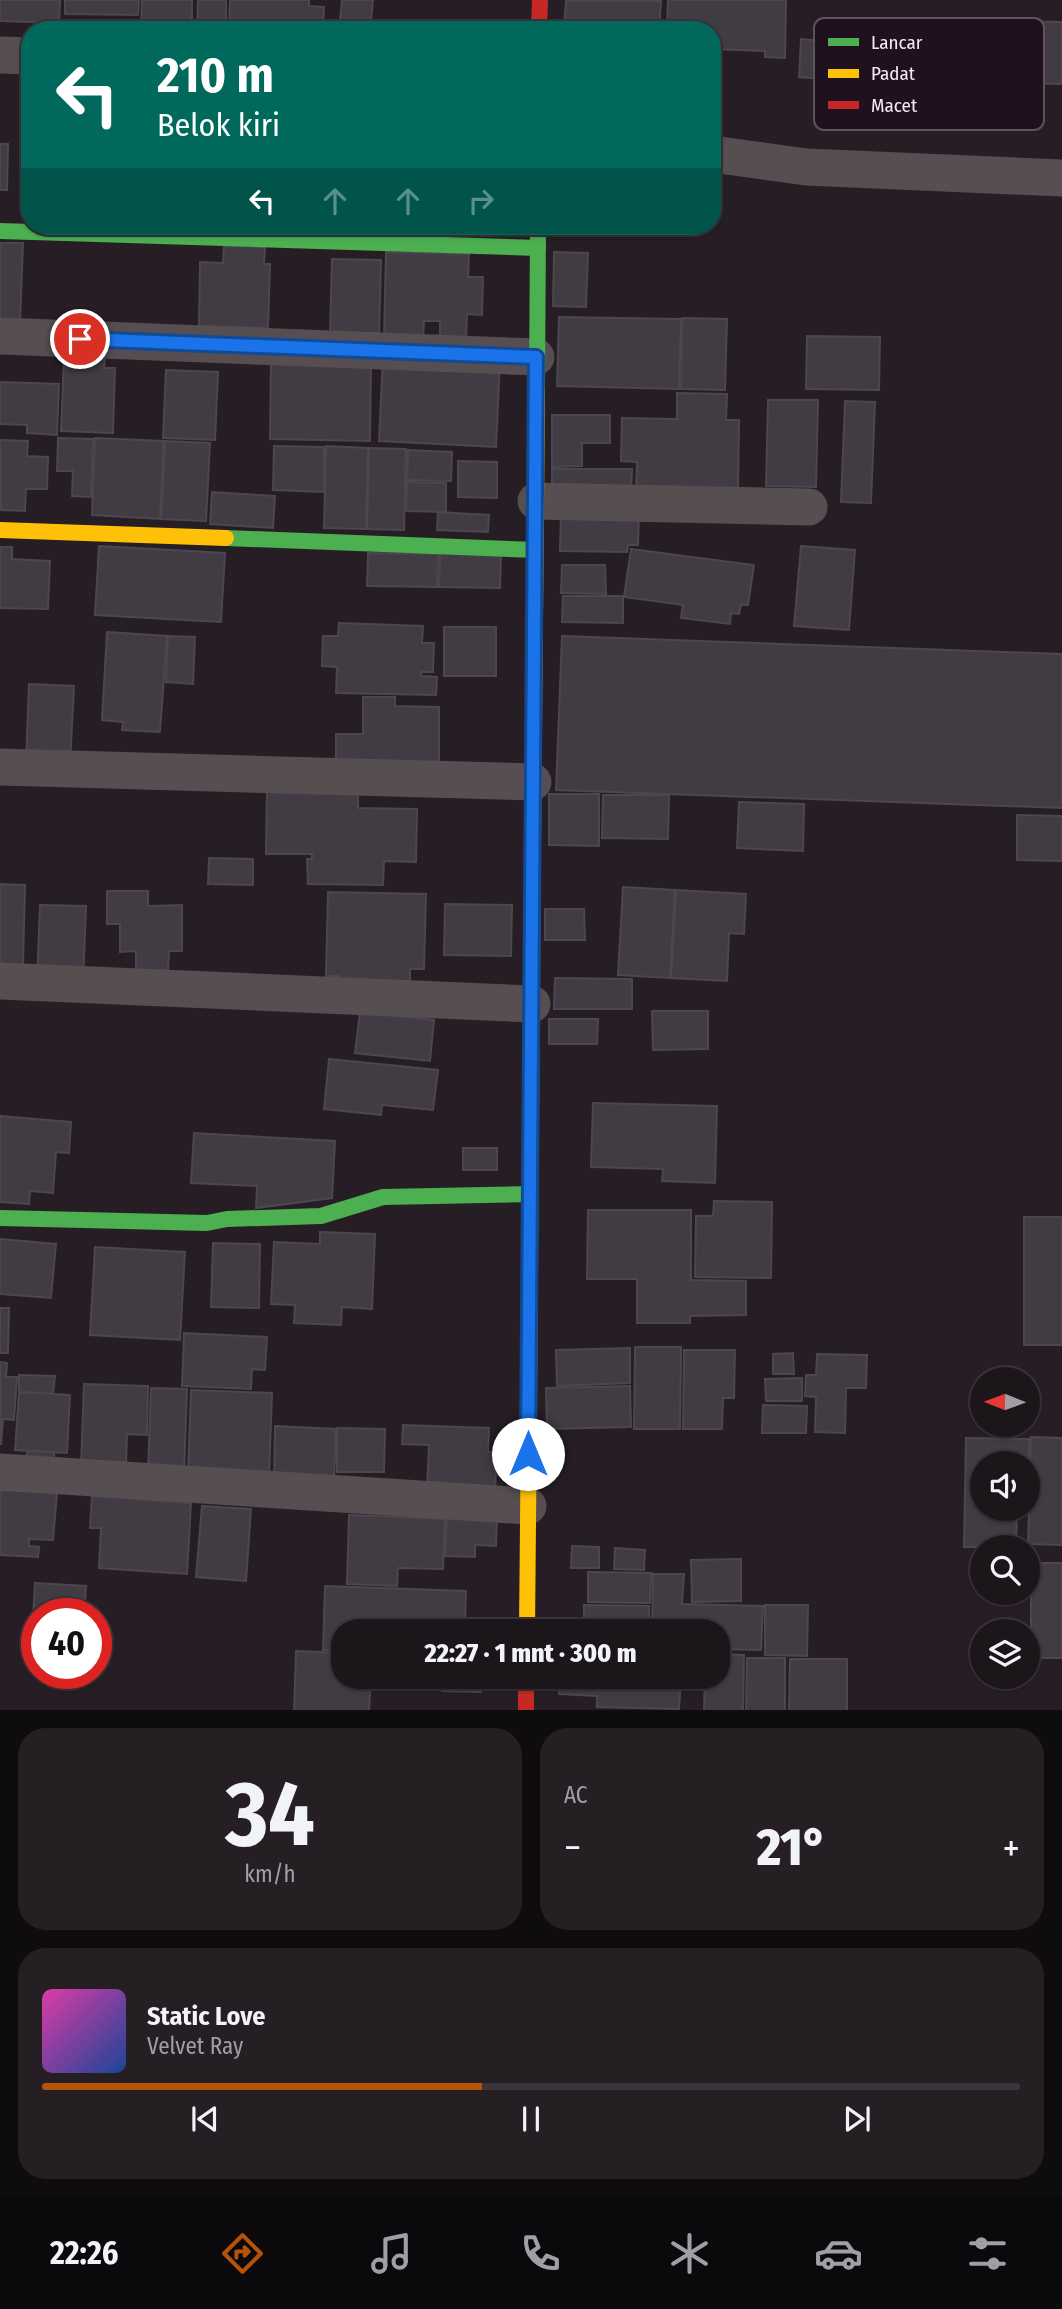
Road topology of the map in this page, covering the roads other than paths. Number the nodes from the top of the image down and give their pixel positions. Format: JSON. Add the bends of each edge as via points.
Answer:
{"nodes":[{"id":1,"x":540,"y":0,"type":"edge"},
{"id":2,"x":539,"y":21,"type":"edge"},
{"id":3,"x":0,"y":55,"type":"edge"},
{"id":4,"x":21,"y":56,"type":"edge"},
{"id":5,"x":721,"y":155,"type":"edge"},
{"id":6,"x":1062,"y":177,"type":"edge"},
{"id":7,"x":0,"y":231,"type":"edge"},
{"id":8,"x":21,"y":232,"type":"edge"},
{"id":9,"x":127,"y":235,"type":"edge"},
{"id":10,"x":538,"y":235,"type":"edge"},
{"id":11,"x":538,"y":248,"type":"junction"},
{"id":12,"x":0,"y":336,"type":"edge"},
{"id":13,"x":536,"y":357,"type":"junction"},
{"id":14,"x":536,"y":501,"type":"junction"},
{"id":15,"x":809,"y":507,"type":"dead end"},
{"id":16,"x":0,"y":530,"type":"edge"},
{"id":17,"x":535,"y":550,"type":"junction"},
{"id":18,"x":0,"y":767,"type":"edge"},
{"id":19,"x":533,"y":782,"type":"junction"},
{"id":20,"x":0,"y":981,"type":"edge"},
{"id":21,"x":531,"y":1003,"type":"junction"},
{"id":22,"x":530,"y":1194,"type":"junction"},
{"id":23,"x":0,"y":1218,"type":"edge"},
{"id":24,"x":0,"y":1472,"type":"edge"},
{"id":25,"x":528,"y":1506,"type":"junction"},
{"id":26,"x":527,"y":1619,"type":"edge"},
{"id":27,"x":526,"y":1689,"type":"edge"},
{"id":28,"x":526,"y":1710,"type":"edge"}],
"edges":[{"from":1,"to":2,"type":"street"},
{"from":3,"to":4,"type":"street"},
{"from":5,"to":6,"type":"street","via":[[806,167]]},
{"from":7,"to":8,"type":"street"},
{"from":9,"to":11,"type":"street"},
{"from":10,"to":11,"type":"street"},
{"from":11,"to":13,"type":"street"},
{"from":12,"to":13,"type":"street"},
{"from":13,"to":14,"type":"street"},
{"from":14,"to":15,"type":"street"},
{"from":14,"to":17,"type":"street"},
{"from":16,"to":17,"type":"street"},
{"from":17,"to":19,"type":"street"},
{"from":18,"to":19,"type":"street"},
{"from":19,"to":21,"type":"street"},
{"from":20,"to":21,"type":"street"},
{"from":21,"to":22,"type":"street"},
{"from":22,"to":23,"type":"street","via":[[383,1197],[321,1216],[207,1223]]},
{"from":22,"to":25,"type":"street"},
{"from":24,"to":25,"type":"street"},
{"from":25,"to":26,"type":"street"},
{"from":27,"to":28,"type":"street"}]}
